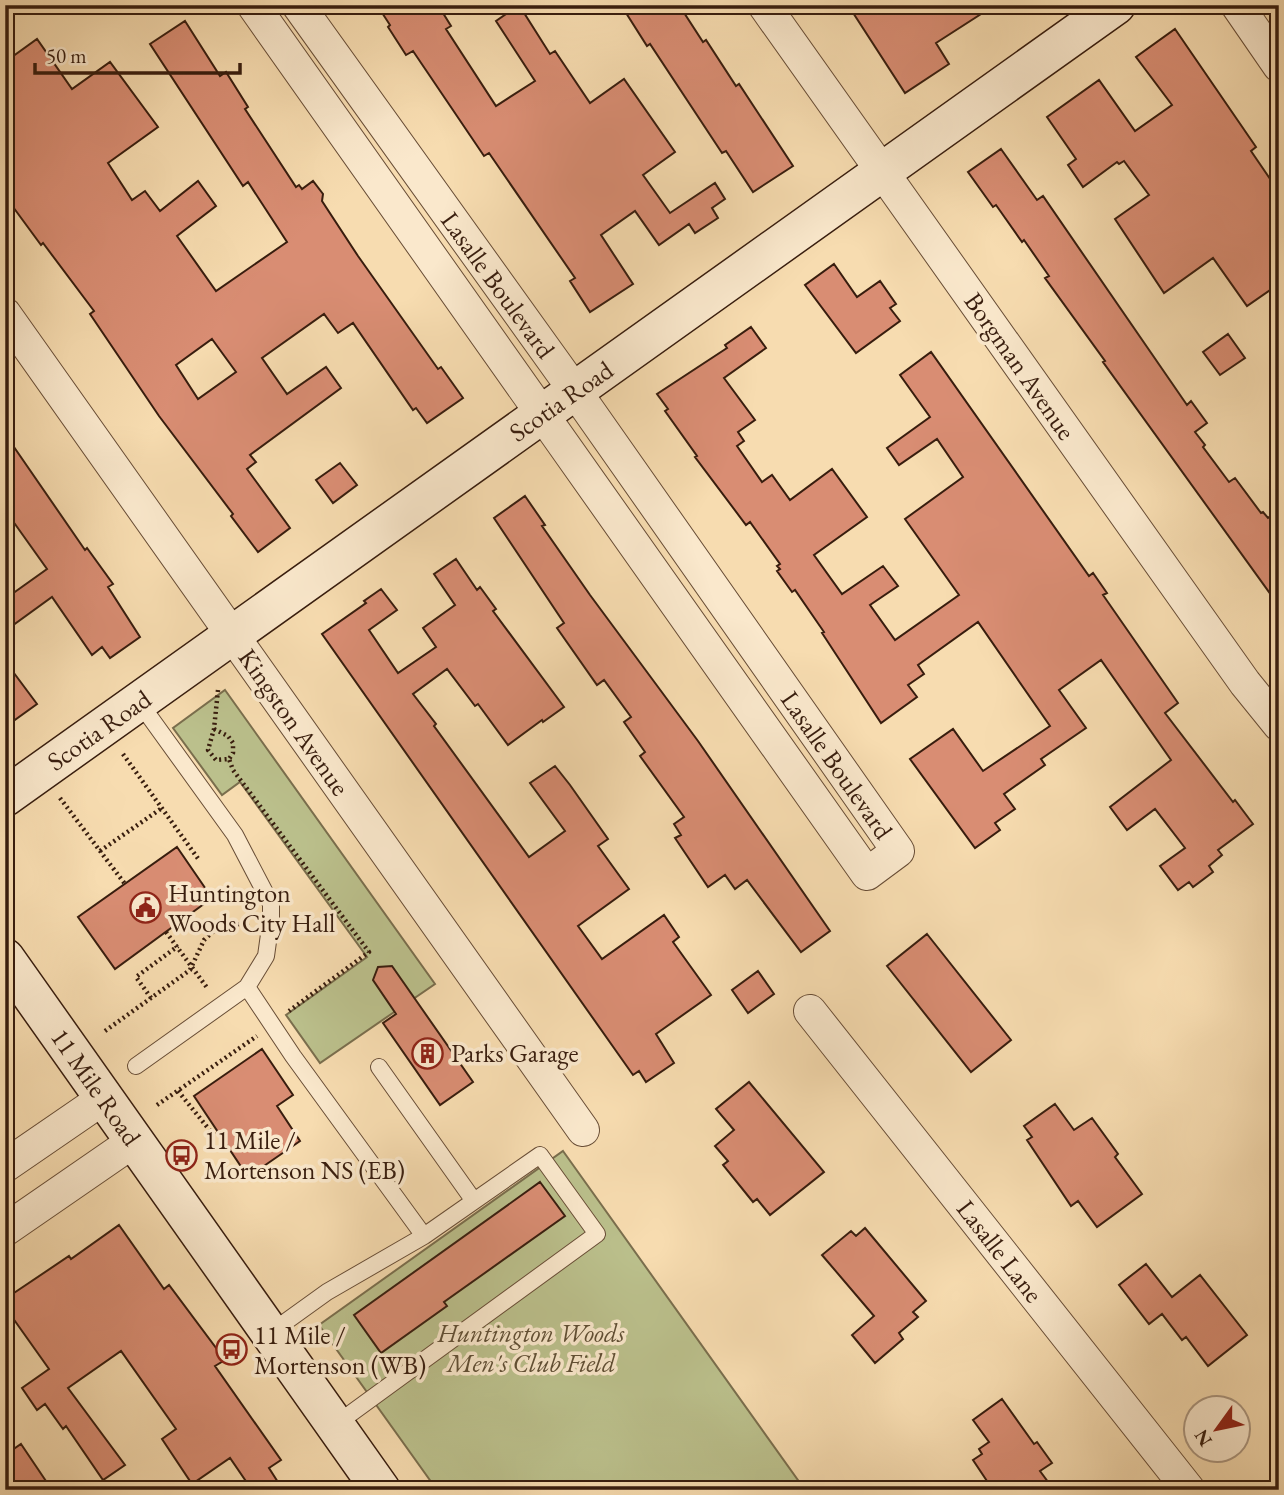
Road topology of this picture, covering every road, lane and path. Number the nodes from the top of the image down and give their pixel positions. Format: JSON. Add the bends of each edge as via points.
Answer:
{"nodes":[{"id":1,"x":253,"y":5,"type":"edge"},
{"id":2,"x":298,"y":5,"type":"edge"},
{"id":3,"x":764,"y":5,"type":"edge"},
{"id":4,"x":1116,"y":5,"type":"edge"},
{"id":5,"x":1237,"y":5,"type":"edge"},
{"id":6,"x":1279,"y":66,"type":"edge"},
{"id":7,"x":347,"y":75,"type":"junction"},
{"id":8,"x":317,"y":96,"type":"junction"},
{"id":9,"x":882,"y":171,"type":"junction"},
{"id":10,"x":5,"y":314,"type":"edge"},
{"id":11,"x":575,"y":391,"type":"junction"},
{"id":12,"x":541,"y":415,"type":"junction"},
{"id":13,"x":233,"y":636,"type":"junction"},
{"id":14,"x":218,"y":690,"type":"dead end"},
{"id":15,"x":138,"y":702,"type":"junction"},
{"id":16,"x":1279,"y":725,"type":"edge"},
{"id":17,"x":214,"y":729,"type":"junction"},
{"id":18,"x":123,"y":754,"type":"dead end"},
{"id":19,"x":229,"y":759,"type":"junction"},
{"id":20,"x":5,"y":797,"type":"edge"},
{"id":21,"x":60,"y":798,"type":"dead end"},
{"id":22,"x":162,"y":808,"type":"junction"},
{"id":23,"x":100,"y":851,"type":"junction"},
{"id":24,"x":198,"y":859,"type":"dead end"},
{"id":25,"x":125,"y":884,"type":"dead end"},
{"id":26,"x":271,"y":920,"type":"junction"},
{"id":27,"x":166,"y":932,"type":"dead end"},
{"id":28,"x":178,"y":946,"type":"junction"},
{"id":29,"x":5,"y":958,"type":"edge"},
{"id":30,"x":192,"y":966,"type":"junction"},
{"id":31,"x":247,"y":987,"type":"junction"},
{"id":32,"x":151,"y":998,"type":"junction"},
{"id":33,"x":221,"y":1007,"type":"junction"},
{"id":34,"x":810,"y":1012,"type":"dead end"},
{"id":35,"x":282,"y":1016,"type":"dead end"},
{"id":36,"x":105,"y":1031,"type":"dead end"},
{"id":37,"x":259,"y":1034,"type":"dead end"},
{"id":38,"x":136,"y":1066,"type":"dead end"},
{"id":39,"x":379,"y":1067,"type":"dead end"},
{"id":40,"x":178,"y":1091,"type":"junction"},
{"id":41,"x":104,"y":1098,"type":"junction"},
{"id":42,"x":157,"y":1105,"type":"dead end"},
{"id":43,"x":216,"y":1130,"type":"dead end"},
{"id":44,"x":583,"y":1130,"type":"dead end"},
{"id":45,"x":135,"y":1141,"type":"junction"},
{"id":46,"x":5,"y":1166,"type":"edge"},
{"id":47,"x":474,"y":1201,"type":"junction"},
{"id":48,"x":5,"y":1230,"type":"edge"},
{"id":49,"x":424,"y":1236,"type":"junction"},
{"id":50,"x":270,"y":1333,"type":"junction"},
{"id":51,"x":335,"y":1425,"type":"junction"},
{"id":52,"x":381,"y":1490,"type":"edge"},
{"id":53,"x":1189,"y":1490,"type":"edge"}],
"edges":[{"from":1,"to":8,"type":"street","name":"Lasalle Boulevard"},
{"from":2,"to":7,"type":"street","name":"Lasalle Boulevard"},
{"from":3,"to":9,"type":"street","name":"Borgman Avenue"},
{"from":4,"to":9,"type":"street","name":"Scotia Road"},
{"from":5,"to":6,"type":"street"},
{"from":7,"to":8,"type":"street"},
{"from":7,"to":11,"type":"street","name":"Lasalle Boulevard"},
{"from":8,"to":12,"type":"street","name":"Lasalle Boulevard"},
{"from":9,"to":11,"type":"street","name":"Scotia Road"},
{"from":9,"to":16,"type":"street","name":"Borgman Avenue"},
{"from":10,"to":13,"type":"street","name":"Kingston Avenue"},
{"from":11,"to":12,"type":"street","name":"Scotia Road"},
{"from":11,"to":12,"type":"street","name":"Lasalle Boulevard","via":[[898,852],[867,874]]},
{"from":12,"to":13,"type":"street","name":"Scotia Road"},
{"from":13,"to":15,"type":"street","name":"Scotia Road"},
{"from":13,"to":44,"type":"street","name":"Kingston Avenue"},
{"from":14,"to":17,"type":"path"},
{"from":15,"to":20,"type":"street","name":"Scotia Road"},
{"from":15,"to":26,"type":"lane","via":[[235,835],[271,904]]},
{"from":17,"to":19,"type":"path","via":[[233,743]]},
{"from":17,"to":19,"type":"path","via":[[208,750],[216,760]]},
{"from":18,"to":22,"type":"path"},
{"from":19,"to":35,"type":"path","via":[[369,952]]},
{"from":21,"to":23,"type":"path"},
{"from":22,"to":23,"type":"path"},
{"from":22,"to":24,"type":"path"},
{"from":23,"to":25,"type":"path"},
{"from":26,"to":30,"type":"path","via":[[218,927],[204,940]]},
{"from":26,"to":31,"type":"lane","via":[[266,956]]},
{"from":27,"to":28,"type":"path"},
{"from":28,"to":30,"type":"path"},
{"from":28,"to":32,"type":"path","via":[[136,977]]},
{"from":29,"to":41,"type":"street","name":"11 Mile Road"},
{"from":30,"to":32,"type":"path"},
{"from":30,"to":33,"type":"path"},
{"from":31,"to":33,"type":"lane"},
{"from":31,"to":49,"type":"lane"},
{"from":32,"to":36,"type":"path"},
{"from":33,"to":38,"type":"lane"},
{"from":34,"to":53,"type":"street","name":"Lasalle Lane"},
{"from":37,"to":40,"type":"path"},
{"from":39,"to":47,"type":"lane"},
{"from":40,"to":42,"type":"path"},
{"from":40,"to":43,"type":"path","via":[[212,1133]]},
{"from":41,"to":45,"type":"street","name":"11 Mile Road"},
{"from":41,"to":46,"type":"street"},
{"from":45,"to":48,"type":"street"},
{"from":45,"to":50,"type":"street","name":"11 Mile Road"},
{"from":47,"to":49,"type":"lane"},
{"from":47,"to":51,"type":"lane","via":[[540,1155],[597,1234]]},
{"from":49,"to":50,"type":"lane","via":[[327,1292]]},
{"from":50,"to":51,"type":"street","name":"11 Mile Road"},
{"from":51,"to":52,"type":"street","name":"11 Mile Road"}]}
